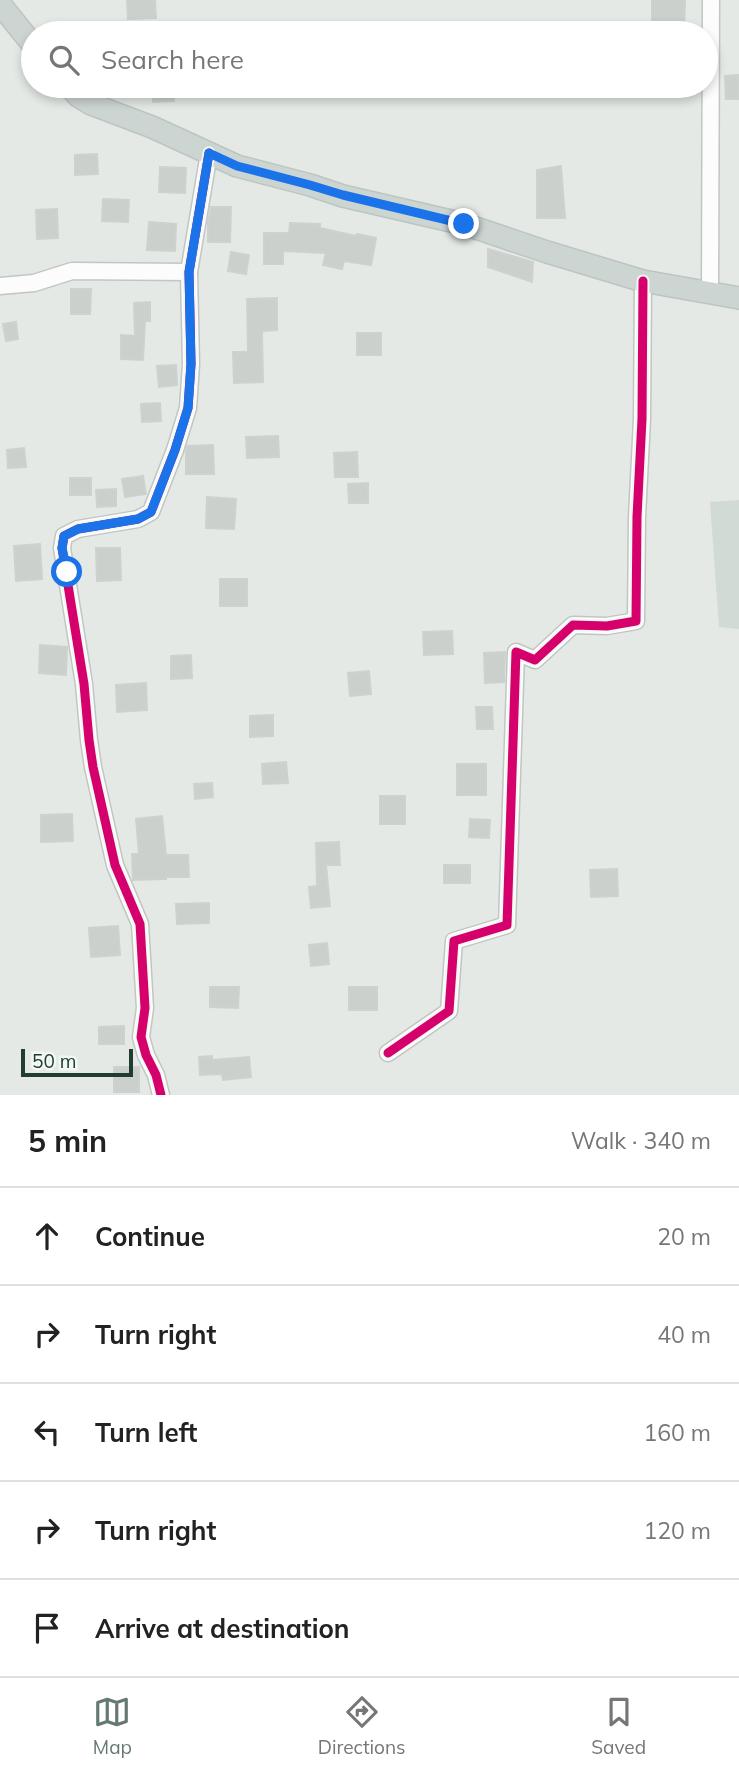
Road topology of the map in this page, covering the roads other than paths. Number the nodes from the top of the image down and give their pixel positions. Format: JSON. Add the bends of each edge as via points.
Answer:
{"nodes":[{"id":1,"x":711,"y":0,"type":"edge"},
{"id":2,"x":0,"y":4,"type":"edge"},
{"id":3,"x":711,"y":21,"type":"edge"},
{"id":4,"x":21,"y":30,"type":"edge"},
{"id":5,"x":81,"y":98,"type":"edge"},
{"id":6,"x":711,"y":98,"type":"edge"},
{"id":7,"x":209,"y":153,"type":"junction"},
{"id":8,"x":189,"y":272,"type":"junction"},
{"id":9,"x":643,"y":281,"type":"junction"},
{"id":10,"x":0,"y":286,"type":"edge"},
{"id":11,"x":710,"y":293,"type":"junction"},
{"id":12,"x":739,"y":298,"type":"edge"},
{"id":13,"x":388,"y":1053,"type":"dead end"},
{"id":14,"x":161,"y":1095,"type":"edge"}],
"edges":[{"from":1,"to":3,"type":"street"},
{"from":2,"to":4,"type":"main road"},
{"from":5,"to":7,"type":"main road"},
{"from":6,"to":11,"type":"street"},
{"from":7,"to":8,"type":"street"},
{"from":7,"to":9,"type":"main road","via":[[237,166],[464,224]]},
{"from":8,"to":10,"type":"street","via":[[72,271],[34,283]]},
{"from":8,"to":14,"type":"street","via":[[188,408],[151,512],[138,519],[78,529],[64,536],[62,548],[93,767],[116,865],[140,924],[145,1008],[141,1037]]},
{"from":9,"to":11,"type":"main road"},
{"from":9,"to":13,"type":"street","via":[[636,621],[573,625],[535,660],[516,652],[507,925],[454,942],[449,1010]]},
{"from":11,"to":12,"type":"main road"}]}
